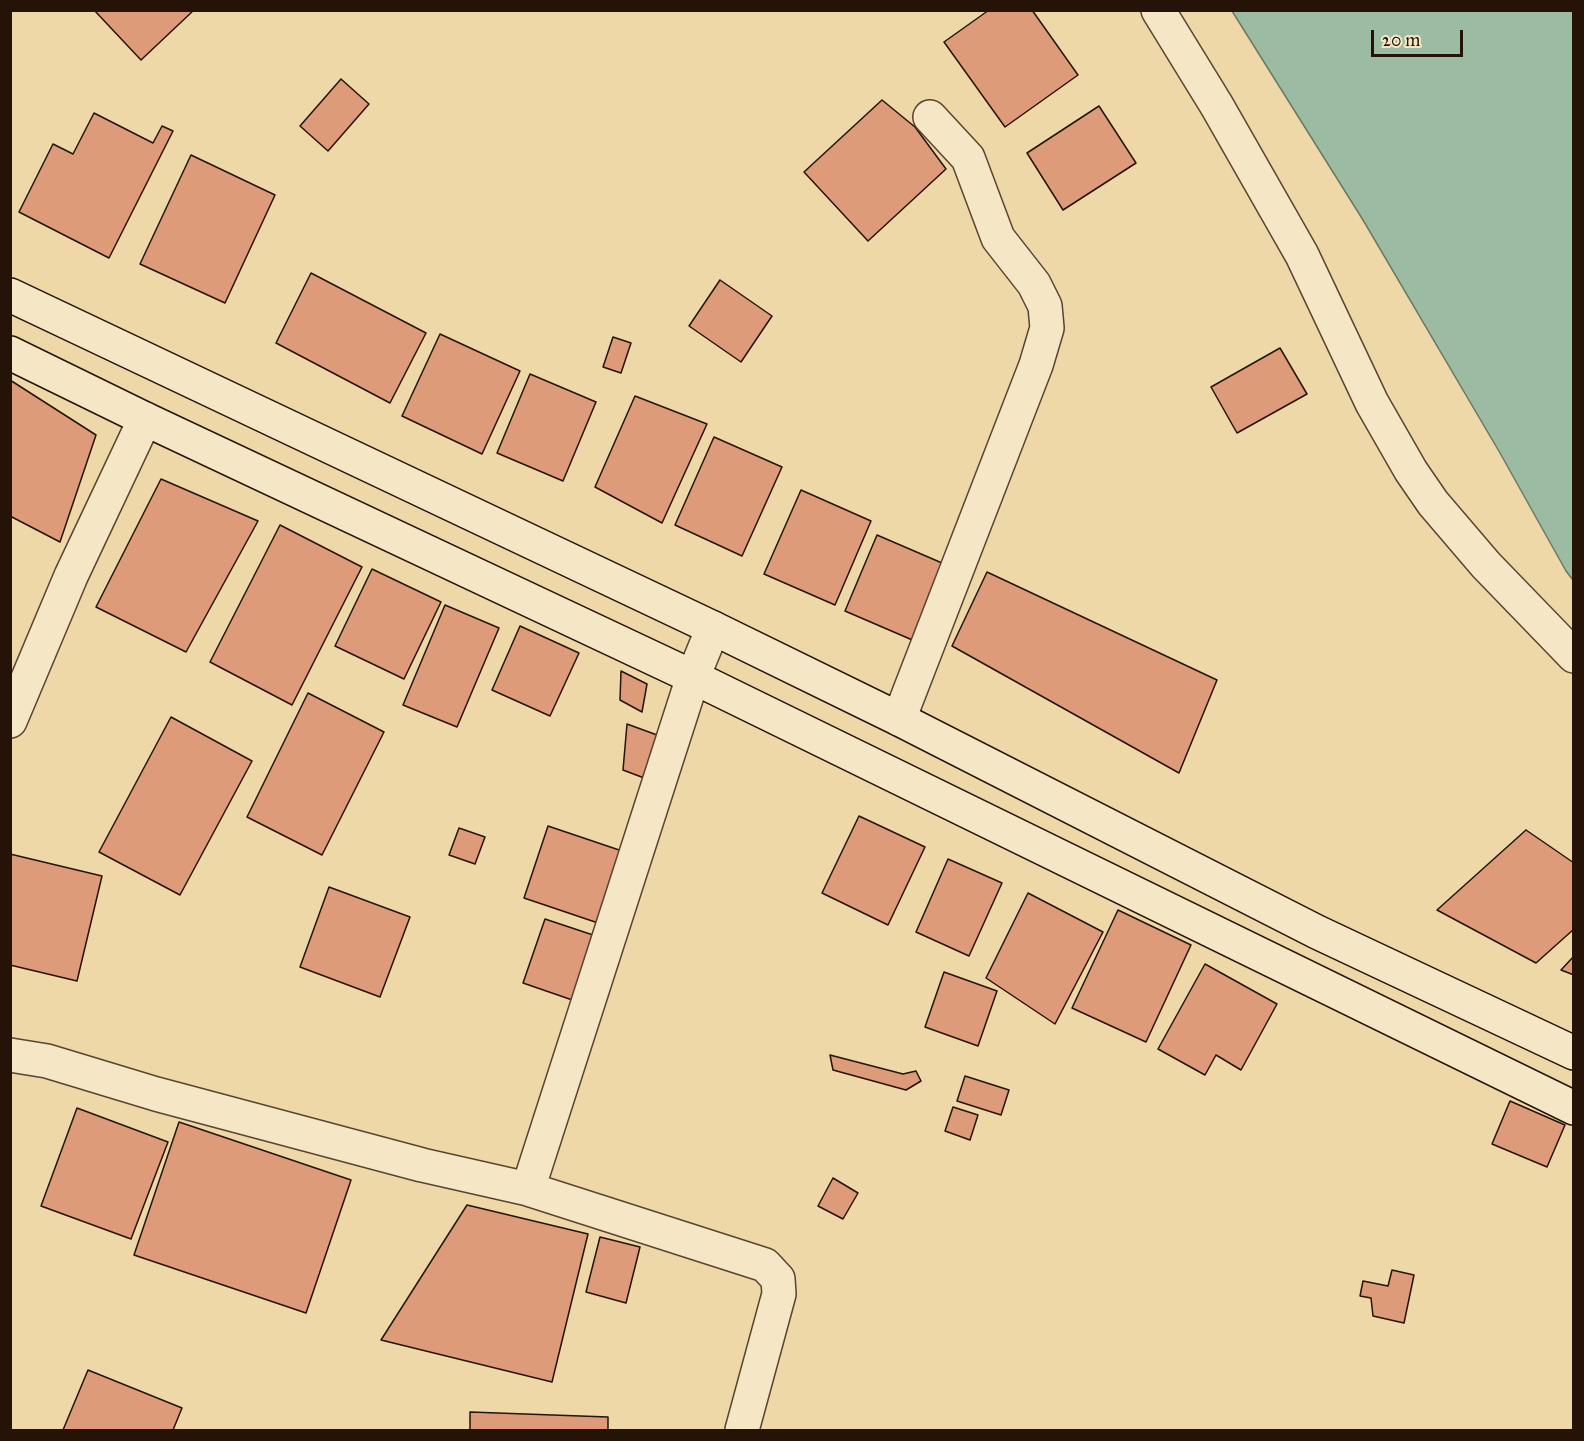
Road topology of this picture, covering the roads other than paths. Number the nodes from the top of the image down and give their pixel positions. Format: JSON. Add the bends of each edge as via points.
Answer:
{"nodes":[{"id":1,"x":1158,"y":10,"type":"edge"},
{"id":2,"x":930,"y":117,"type":"dead end"},
{"id":3,"x":10,"y":295,"type":"edge"},
{"id":4,"x":10,"y":352,"type":"edge"},
{"id":5,"x":145,"y":419,"type":"junction"},
{"id":6,"x":713,"y":628,"type":"junction"},
{"id":7,"x":1574,"y":656,"type":"edge"},
{"id":8,"x":693,"y":676,"type":"junction"},
{"id":9,"x":898,"y":719,"type":"junction"},
{"id":10,"x":10,"y":720,"type":"edge"},
{"id":11,"x":1574,"y":1053,"type":"edge"},
{"id":12,"x":10,"y":1055,"type":"edge"},
{"id":13,"x":1574,"y":1108,"type":"edge"},
{"id":14,"x":528,"y":1189,"type":"junction"},
{"id":15,"x":742,"y":1431,"type":"edge"}],
"edges":[{"from":1,"to":7,"type":"main road","via":[[1302,255],[1372,402],[1411,471],[1486,565]]},
{"from":2,"to":9,"type":"main road","via":[[968,159],[998,238],[1034,284],[1045,306],[1047,328]]},
{"from":3,"to":6,"type":"main road"},
{"from":4,"to":5,"type":"main road"},
{"from":5,"to":8,"type":"main road"},
{"from":5,"to":10,"type":"main road","via":[[71,576]]},
{"from":6,"to":8,"type":"main road"},
{"from":6,"to":9,"type":"main road"},
{"from":8,"to":13,"type":"main road"},
{"from":8,"to":14,"type":"main road"},
{"from":9,"to":11,"type":"main road","via":[[1317,932]]},
{"from":12,"to":14,"type":"main road","via":[[47,1061],[422,1165]]},
{"from":14,"to":15,"type":"main road","via":[[765,1265],[772,1271],[778,1279],[779,1294]]}]}
